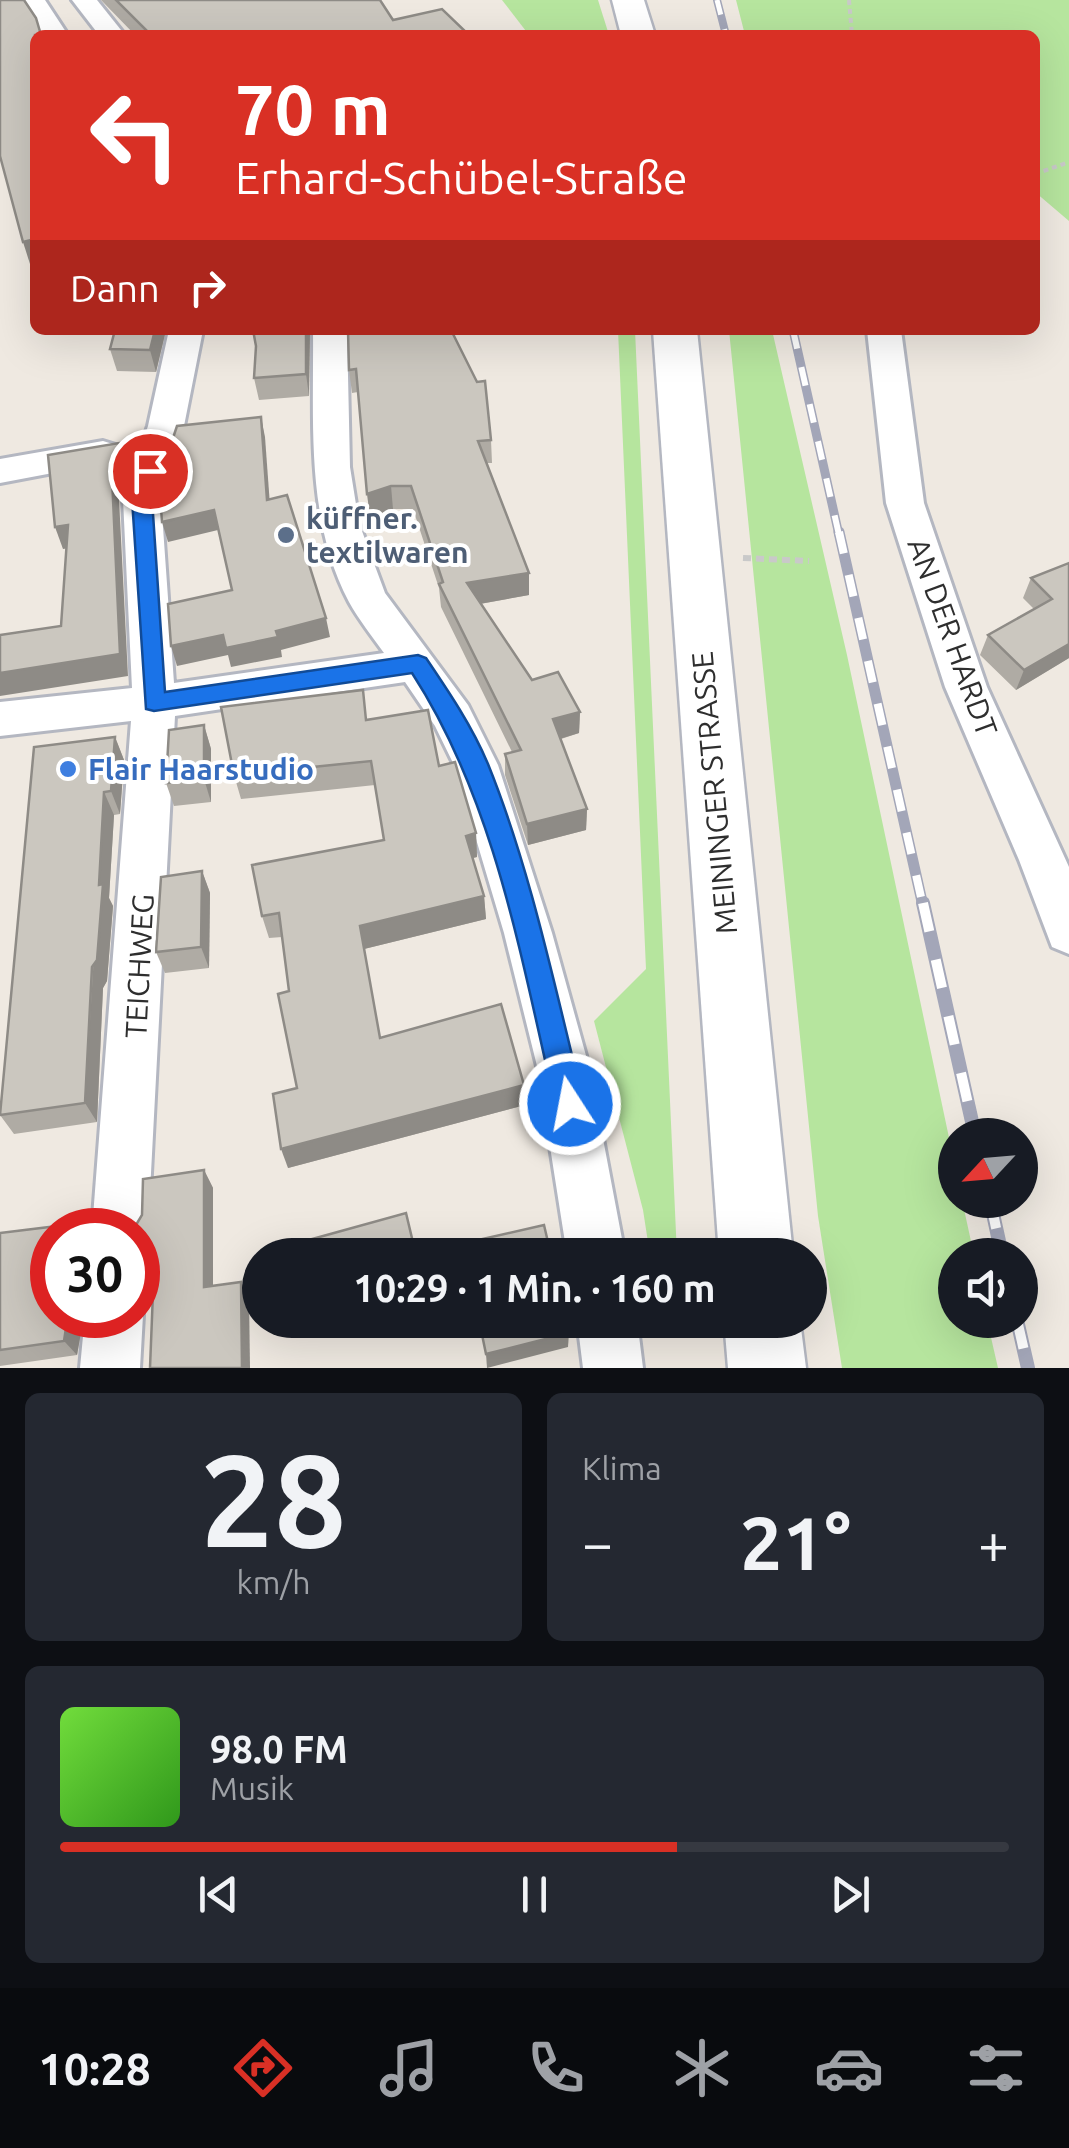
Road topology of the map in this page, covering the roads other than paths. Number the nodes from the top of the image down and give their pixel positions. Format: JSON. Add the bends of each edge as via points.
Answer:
{"nodes":[{"id":1,"x":33,"y":0,"type":"edge"},
{"id":2,"x":84,"y":0,"type":"edge"},
{"id":3,"x":628,"y":0,"type":"edge"},
{"id":4,"x":52,"y":30,"type":"edge"},
{"id":5,"x":108,"y":30,"type":"edge"},
{"id":6,"x":637,"y":30,"type":"edge"},
{"id":7,"x":185,"y":335,"type":"edge"},
{"id":8,"x":330,"y":335,"type":"edge"},
{"id":9,"x":675,"y":335,"type":"edge"},
{"id":10,"x":885,"y":335,"type":"edge"},
{"id":11,"x":159,"y":443,"type":"junction"},
{"id":12,"x":0,"y":471,"type":"edge"},
{"id":13,"x":418,"y":664,"type":"junction"},
{"id":14,"x":154,"y":702,"type":"junction"},
{"id":15,"x":0,"y":719,"type":"edge"},
{"id":16,"x":1069,"y":932,"type":"edge"},
{"id":17,"x":121,"y":1208,"type":"edge"},
{"id":18,"x":593,"y":1238,"type":"edge"},
{"id":19,"x":754,"y":1238,"type":"edge"},
{"id":20,"x":112,"y":1338,"type":"edge"},
{"id":21,"x":609,"y":1338,"type":"edge"},
{"id":22,"x":764,"y":1338,"type":"edge"},
{"id":23,"x":110,"y":1368,"type":"edge"},
{"id":24,"x":612,"y":1368,"type":"edge"},
{"id":25,"x":767,"y":1368,"type":"edge"}],
"edges":[{"from":1,"to":4,"type":"street"},
{"from":2,"to":5,"type":"street"},
{"from":3,"to":6,"type":"main road"},
{"from":7,"to":11,"type":"street","name":"TEICHWEG"},
{"from":8,"to":13,"type":"street","via":[[340,523],[367,598]]},
{"from":9,"to":19,"type":"main road","name":"MEININGER STRASSE"},
{"from":10,"to":16,"type":"street","name":"AN DER HARDT","via":[[905,503],[966,687]]},
{"from":11,"to":12,"type":"street"},
{"from":11,"to":14,"type":"street","name":"TEICHWEG","via":[[142,499]]},
{"from":13,"to":14,"type":"street"},
{"from":13,"to":18,"type":"street","via":[[476,765],[503,848],[564,1070]]},
{"from":14,"to":15,"type":"street"},
{"from":14,"to":17,"type":"street","name":"TEICHWEG"},
{"from":20,"to":23,"type":"street"},
{"from":21,"to":24,"type":"street"},
{"from":22,"to":25,"type":"main road"}]}
